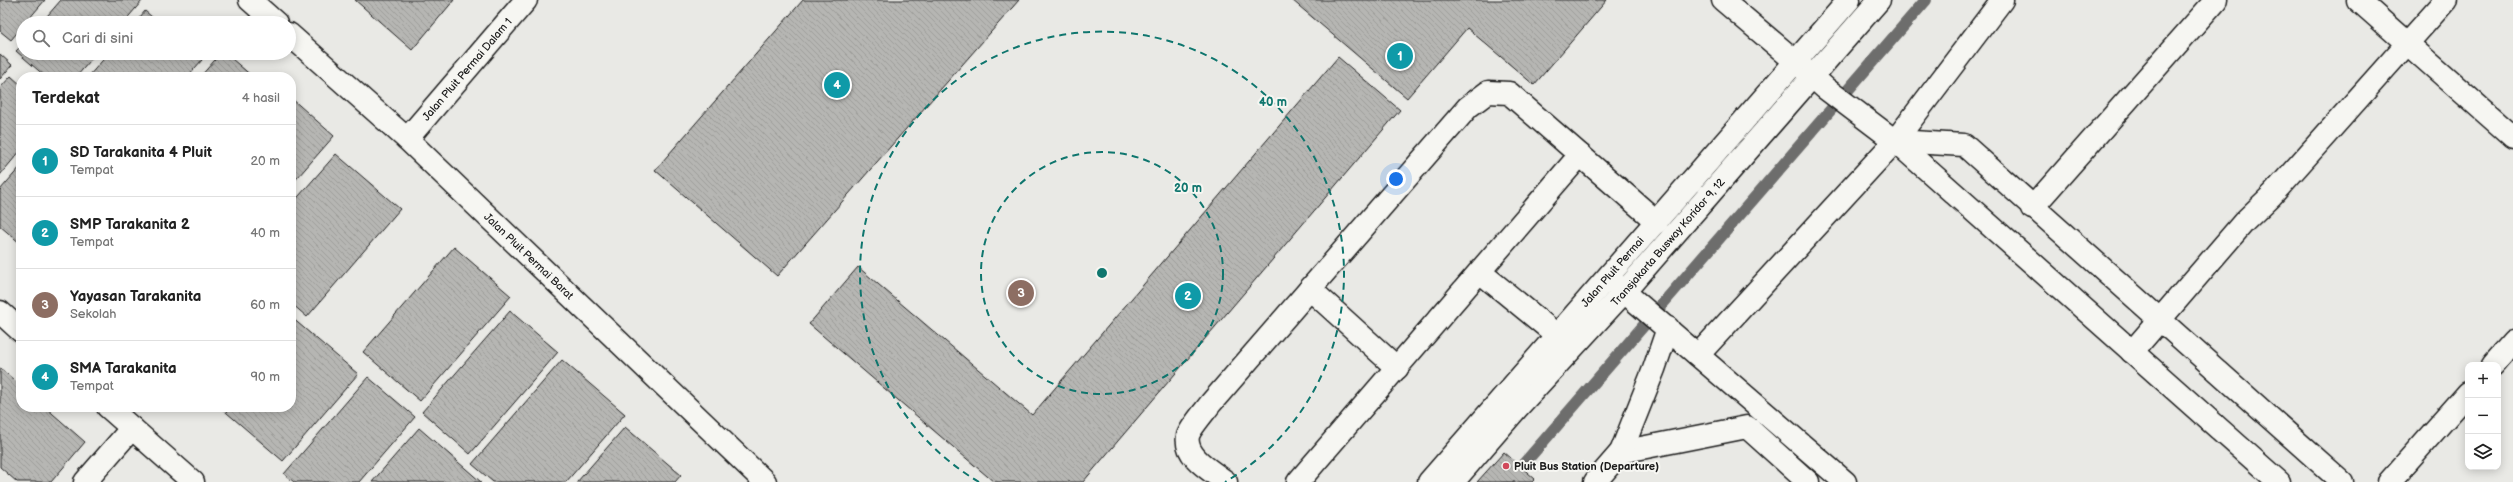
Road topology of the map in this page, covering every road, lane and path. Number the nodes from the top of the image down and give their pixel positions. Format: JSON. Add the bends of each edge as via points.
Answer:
{"nodes":[{"id":1,"x":250,"y":0,"type":"edge"},
{"id":2,"x":526,"y":0,"type":"edge"},
{"id":3,"x":1723,"y":0,"type":"edge"},
{"id":4,"x":1849,"y":0,"type":"edge"},
{"id":5,"x":1879,"y":0,"type":"edge"},
{"id":6,"x":2002,"y":0,"type":"edge"},
{"id":7,"x":2216,"y":0,"type":"edge"},
{"id":8,"x":2358,"y":0,"type":"edge"},
{"id":9,"x":2446,"y":0,"type":"edge"},
{"id":10,"x":268,"y":16,"type":"edge"},
{"id":11,"x":296,"y":40,"type":"edge"},
{"id":12,"x":2407,"y":43,"type":"junction"},
{"id":13,"x":1796,"y":62,"type":"junction"},
{"id":14,"x":1819,"y":82,"type":"junction"},
{"id":15,"x":2513,"y":137,"type":"edge"},
{"id":16,"x":407,"y":139,"type":"junction"},
{"id":17,"x":1895,"y":141,"type":"junction"},
{"id":18,"x":1580,"y":155,"type":"junction"},
{"id":19,"x":2032,"y":208,"type":"junction"},
{"id":20,"x":1657,"y":222,"type":"junction"},
{"id":21,"x":1480,"y":272,"type":"junction"},
{"id":22,"x":1608,"y":278,"type":"junction"},
{"id":23,"x":1310,"y":289,"type":"junction"},
{"id":24,"x":1631,"y":298,"type":"junction"},
{"id":25,"x":0,"y":312,"type":"edge"},
{"id":26,"x":2160,"y":321,"type":"junction"},
{"id":27,"x":16,"y":326,"type":"edge"},
{"id":28,"x":1665,"y":326,"type":"junction"},
{"id":29,"x":1558,"y":336,"type":"junction"},
{"id":30,"x":2513,"y":342,"type":"edge"},
{"id":31,"x":2132,"y":352,"type":"junction"},
{"id":32,"x":1698,"y":355,"type":"junction"},
{"id":33,"x":2496,"y":362,"type":"edge"},
{"id":34,"x":1397,"y":368,"type":"junction"},
{"id":35,"x":2465,"y":396,"type":"edge"},
{"id":36,"x":114,"y":412,"type":"edge"},
{"id":37,"x":132,"y":428,"type":"junction"},
{"id":38,"x":1621,"y":452,"type":"junction"},
{"id":39,"x":85,"y":482,"type":"edge"},
{"id":40,"x":193,"y":482,"type":"edge"},
{"id":41,"x":765,"y":482,"type":"edge"},
{"id":42,"x":1226,"y":482,"type":"edge"},
{"id":43,"x":1298,"y":482,"type":"edge"},
{"id":44,"x":1429,"y":482,"type":"edge"},
{"id":45,"x":1453,"y":482,"type":"edge"},
{"id":46,"x":1595,"y":482,"type":"edge"},
{"id":47,"x":1808,"y":482,"type":"edge"},
{"id":48,"x":1845,"y":482,"type":"edge"},
{"id":49,"x":2279,"y":482,"type":"edge"},
{"id":50,"x":2342,"y":482,"type":"edge"},
{"id":51,"x":2389,"y":482,"type":"edge"}],
"edges":[{"from":1,"to":10,"type":"street"},
{"from":2,"to":16,"type":"street","name":"Jalan Pluit Permai Dalam 1"},
{"from":3,"to":13,"type":"street"},
{"from":4,"to":13,"type":"street","name":"Jalan Pluit Permai"},
{"from":5,"to":14,"type":"street","name":"Transjakarta Busway Koridor 9, 12"},
{"from":6,"to":17,"type":"street"},
{"from":7,"to":19,"type":"street"},
{"from":8,"to":12,"type":"street"},
{"from":9,"to":12,"type":"street"},
{"from":11,"to":16,"type":"street","name":"Jalan Pluit Permai Barat"},
{"from":12,"to":15,"type":"street"},
{"from":12,"to":26,"type":"street","via":[[2272,195],[2244,222]]},
{"from":13,"to":14,"type":"street"},
{"from":13,"to":20,"type":"street","name":"Jalan Pluit Permai"},
{"from":14,"to":17,"type":"street"},
{"from":14,"to":24,"type":"street","name":"Transjakarta Busway Koridor 9, 12"},
{"from":16,"to":41,"type":"street","name":"Jalan Pluit Permai Barat"},
{"from":17,"to":19,"type":"street","via":[[1964,145]]},
{"from":17,"to":31,"type":"street"},
{"from":17,"to":32,"type":"street"},
{"from":18,"to":20,"type":"street"},
{"from":18,"to":21,"type":"street"},
{"from":18,"to":23,"type":"street","via":[[1509,93],[1488,92],[1468,107]]},
{"from":19,"to":26,"type":"street"},
{"from":20,"to":22,"type":"street","name":"Jalan Pluit Permai"},
{"from":21,"to":29,"type":"street"},
{"from":21,"to":34,"type":"street"},
{"from":22,"to":24,"type":"street"},
{"from":22,"to":29,"type":"street","name":"Jalan Pluit Permai"},
{"from":23,"to":34,"type":"street"},
{"from":23,"to":42,"type":"street","via":[[1212,403],[1188,435],[1189,447],[1194,457]]},
{"from":24,"to":28,"type":"street"},
{"from":24,"to":45,"type":"street","name":"Transjakarta Busway Koridor 9, 12","via":[[1517,408]]},
{"from":25,"to":27,"type":"street"},
{"from":26,"to":31,"type":"street"},
{"from":26,"to":50,"type":"street"},
{"from":28,"to":32,"type":"street"},
{"from":28,"to":38,"type":"street","via":[[1654,369]]},
{"from":29,"to":44,"type":"street","name":"Jalan Pluit Permai"},
{"from":30,"to":33,"type":"street"},
{"from":31,"to":49,"type":"street"},
{"from":32,"to":48,"type":"street"},
{"from":34,"to":43,"type":"street"},
{"from":35,"to":51,"type":"street"},
{"from":36,"to":37,"type":"street"},
{"from":37,"to":39,"type":"street"},
{"from":37,"to":40,"type":"street"},
{"from":38,"to":46,"type":"street"},
{"from":38,"to":47,"type":"street","via":[[1747,428]]}]}
